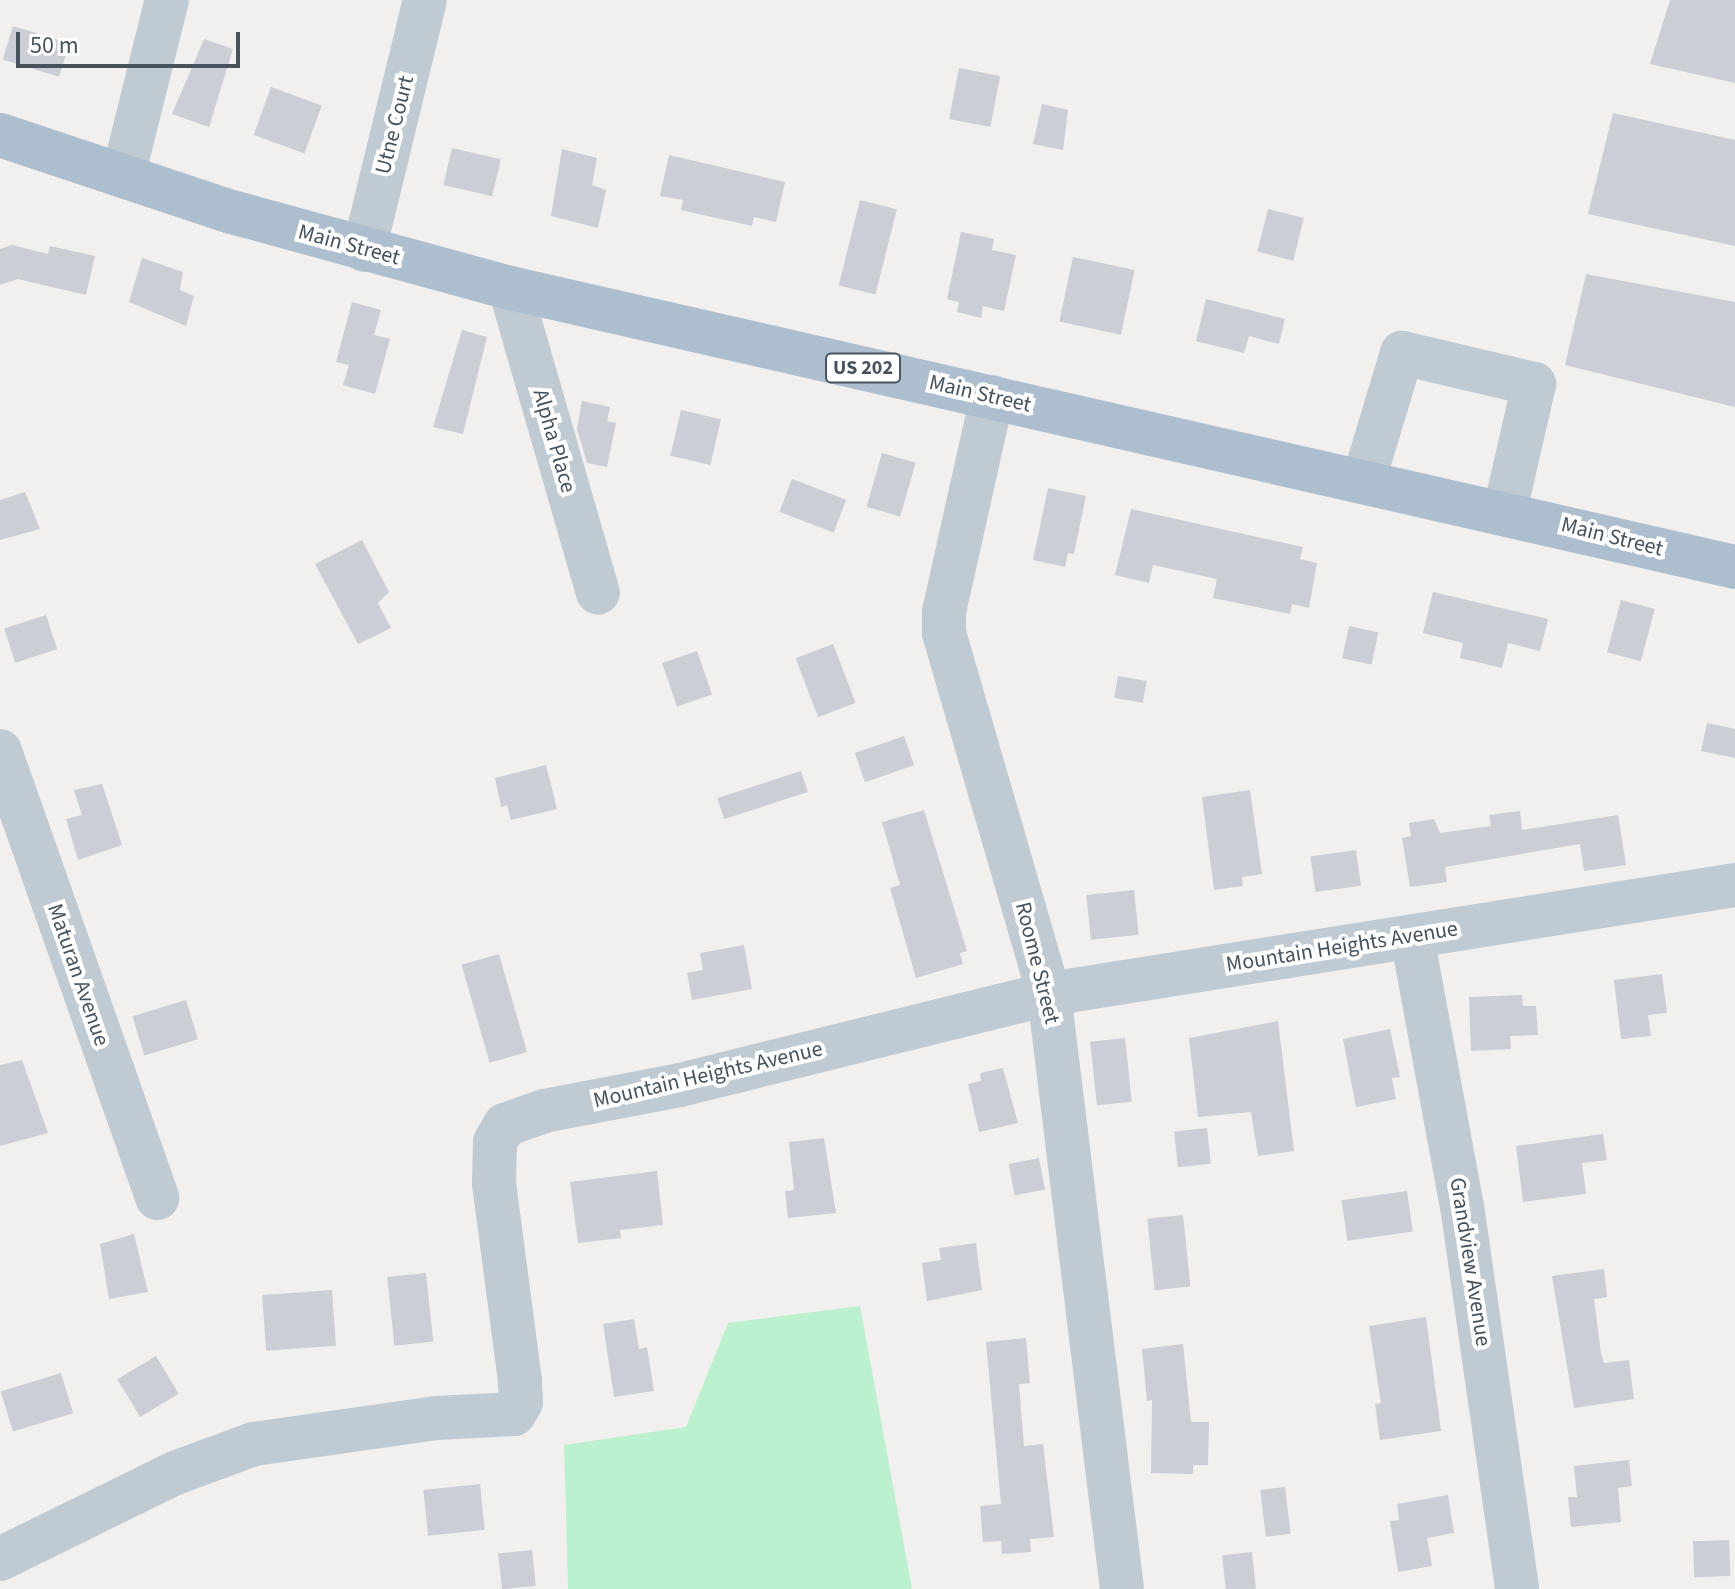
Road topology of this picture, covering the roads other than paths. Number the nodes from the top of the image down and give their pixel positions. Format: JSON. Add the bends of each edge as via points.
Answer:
{"nodes":[{"id":1,"x":167,"y":0,"type":"edge"},
{"id":2,"x":425,"y":0,"type":"edge"},
{"id":3,"x":0,"y":135,"type":"edge"},
{"id":4,"x":123,"y":176,"type":"junction"},
{"id":5,"x":364,"y":250,"type":"junction"},
{"id":6,"x":510,"y":288,"type":"junction"},
{"id":7,"x":992,"y":397,"type":"junction"},
{"id":8,"x":1364,"y":479,"type":"junction"},
{"id":9,"x":1505,"y":511,"type":"junction"},
{"id":10,"x":1735,"y":567,"type":"edge"},
{"id":11,"x":598,"y":593,"type":"dead end"},
{"id":12,"x":0,"y":751,"type":"edge"},
{"id":13,"x":1735,"y":885,"type":"edge"},
{"id":14,"x":1412,"y":937,"type":"junction"},
{"id":15,"x":1049,"y":994,"type":"junction"},
{"id":16,"x":157,"y":1198,"type":"dead end"},
{"id":17,"x":0,"y":1559,"type":"edge"},
{"id":18,"x":1122,"y":1589,"type":"edge"},
{"id":19,"x":1517,"y":1589,"type":"edge"}],
"edges":[{"from":1,"to":4,"type":"street"},
{"from":2,"to":5,"type":"street","name":"Utne Court"},
{"from":3,"to":4,"type":"main road","name":"Main Street","number":"US 202"},
{"from":4,"to":5,"type":"main road","name":"Main Street","number":"US 202"},
{"from":5,"to":6,"type":"main road","name":"Main Street","number":"US 202"},
{"from":6,"to":7,"type":"main road","name":"Main Street","number":"US 202"},
{"from":6,"to":11,"type":"street","name":"Alpha Place"},
{"from":7,"to":8,"type":"main road","name":"Main Street","number":"US 202"},
{"from":7,"to":15,"type":"street","name":"Roome Street","via":[[944,611],[944,633]]},
{"from":8,"to":9,"type":"main road","name":"Main Street","number":"US 202"},
{"from":8,"to":9,"type":"street","via":[[1402,353],[1534,384]]},
{"from":9,"to":10,"type":"main road","name":"Main Street","number":"US 202"},
{"from":12,"to":16,"type":"street","name":"Maturan Avenue"},
{"from":13,"to":14,"type":"street","name":"Mountain Heights Avenue"},
{"from":14,"to":15,"type":"street","name":"Mountain Heights Avenue"},
{"from":14,"to":19,"type":"street","name":"Grandview Avenue","via":[[1462,1206]]},
{"from":15,"to":17,"type":"street","name":"Mountain Heights Avenue","via":[[680,1085],[544,1111],[505,1125],[495,1142],[494,1183],[520,1381],[521,1402],[514,1414],[436,1418],[254,1444],[175,1473]]},
{"from":15,"to":18,"type":"street","name":"Roome Street"}]}
